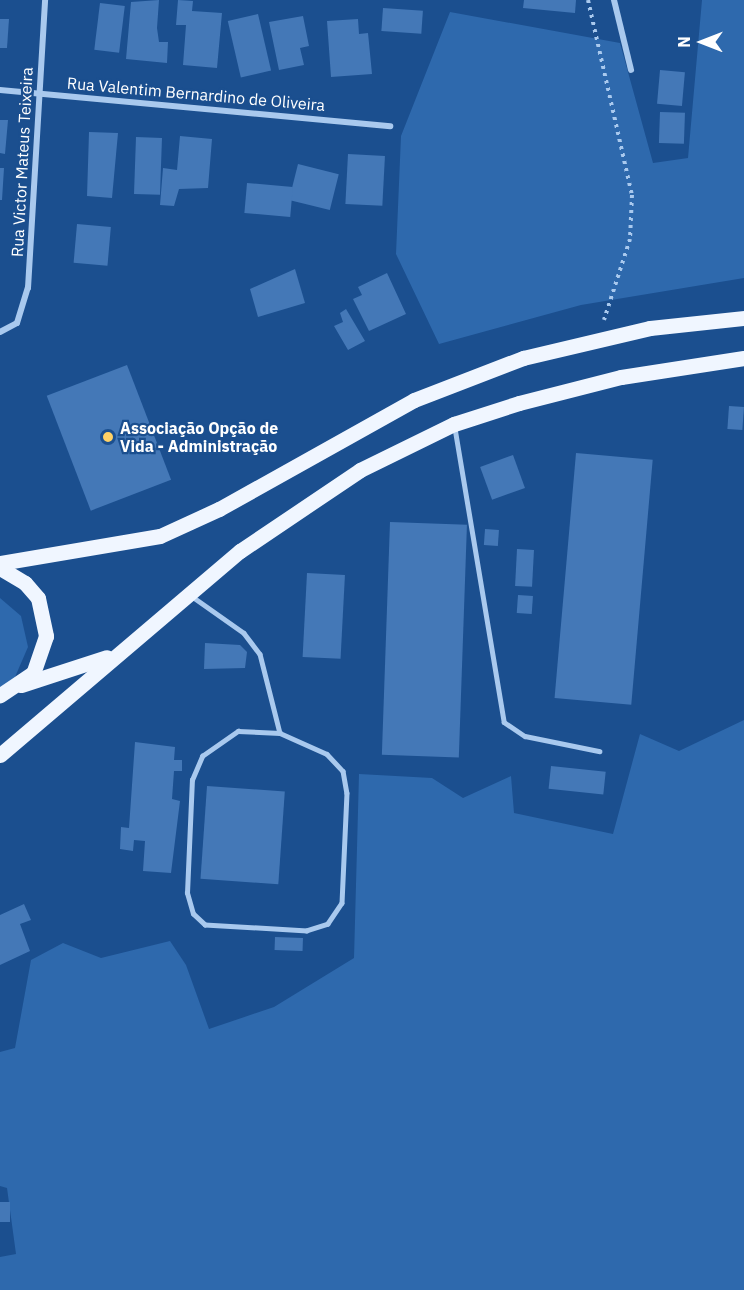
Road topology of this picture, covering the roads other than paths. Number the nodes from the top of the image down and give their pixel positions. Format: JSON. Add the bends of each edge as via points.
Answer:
{"nodes":[{"id":1,"x":45,"y":0,"type":"edge"},
{"id":2,"x":614,"y":0,"type":"edge"},
{"id":3,"x":631,"y":69,"type":"dead end"},
{"id":4,"x":0,"y":90,"type":"edge"},
{"id":5,"x":40,"y":94,"type":"junction"},
{"id":6,"x":390,"y":126,"type":"dead end"},
{"id":7,"x":744,"y":312,"type":"edge"},
{"id":8,"x":720,"y":318,"type":"junction"},
{"id":9,"x":744,"y":318,"type":"edge"},
{"id":10,"x":0,"y":332,"type":"edge"},
{"id":11,"x":744,"y":358,"type":"edge"},
{"id":12,"x":454,"y":424,"type":"junction"},
{"id":13,"x":0,"y":563,"type":"edge"},
{"id":14,"x":0,"y":568,"type":"edge"},
{"id":15,"x":189,"y":594,"type":"junction"},
{"id":16,"x":123,"y":650,"type":"junction"},
{"id":17,"x":18,"y":686,"type":"junction"},
{"id":18,"x":0,"y":696,"type":"edge"},
{"id":19,"x":280,"y":733,"type":"junction"},
{"id":20,"x":599,"y":750,"type":"dead end"},
{"id":21,"x":0,"y":755,"type":"edge"}],
"edges":[{"from":1,"to":5,"type":"street","name":"Rua Victor Mateus Teixeira"},
{"from":2,"to":3,"type":"street"},
{"from":4,"to":5,"type":"street","name":"Rua Valentim Bernardino de Oliveira"},
{"from":5,"to":6,"type":"street","name":"Rua Valentim Bernardino de Oliveira"},
{"from":5,"to":10,"type":"street","name":"Rua Victor Mateus Teixeira","via":[[28,288],[17,323]]},
{"from":7,"to":8,"type":"main road"},
{"from":8,"to":9,"type":"main road"},
{"from":8,"to":13,"type":"main road","via":[[597,338],[514,362],[414,400],[219,509],[160,536]]},
{"from":11,"to":12,"type":"main road","via":[[621,377]]},
{"from":12,"to":15,"type":"main road","via":[[321,493]]},
{"from":12,"to":20,"type":"lane","via":[[504,722],[525,736]]},
{"from":14,"to":17,"type":"main road","via":[[25,582],[45,616],[42,655]]},
{"from":15,"to":16,"type":"main road"},
{"from":15,"to":19,"type":"lane","via":[[243,633],[260,654]]},
{"from":16,"to":17,"type":"main road","via":[[73,672]]},
{"from":16,"to":21,"type":"main road"},
{"from":17,"to":18,"type":"main road"},
{"from":19,"to":19,"type":"lane","via":[[238,731],[219,739],[202,756],[192,780],[187,893],[193,914],[205,925],[307,931],[328,924],[342,903],[347,794],[343,771],[327,754]]}]}
